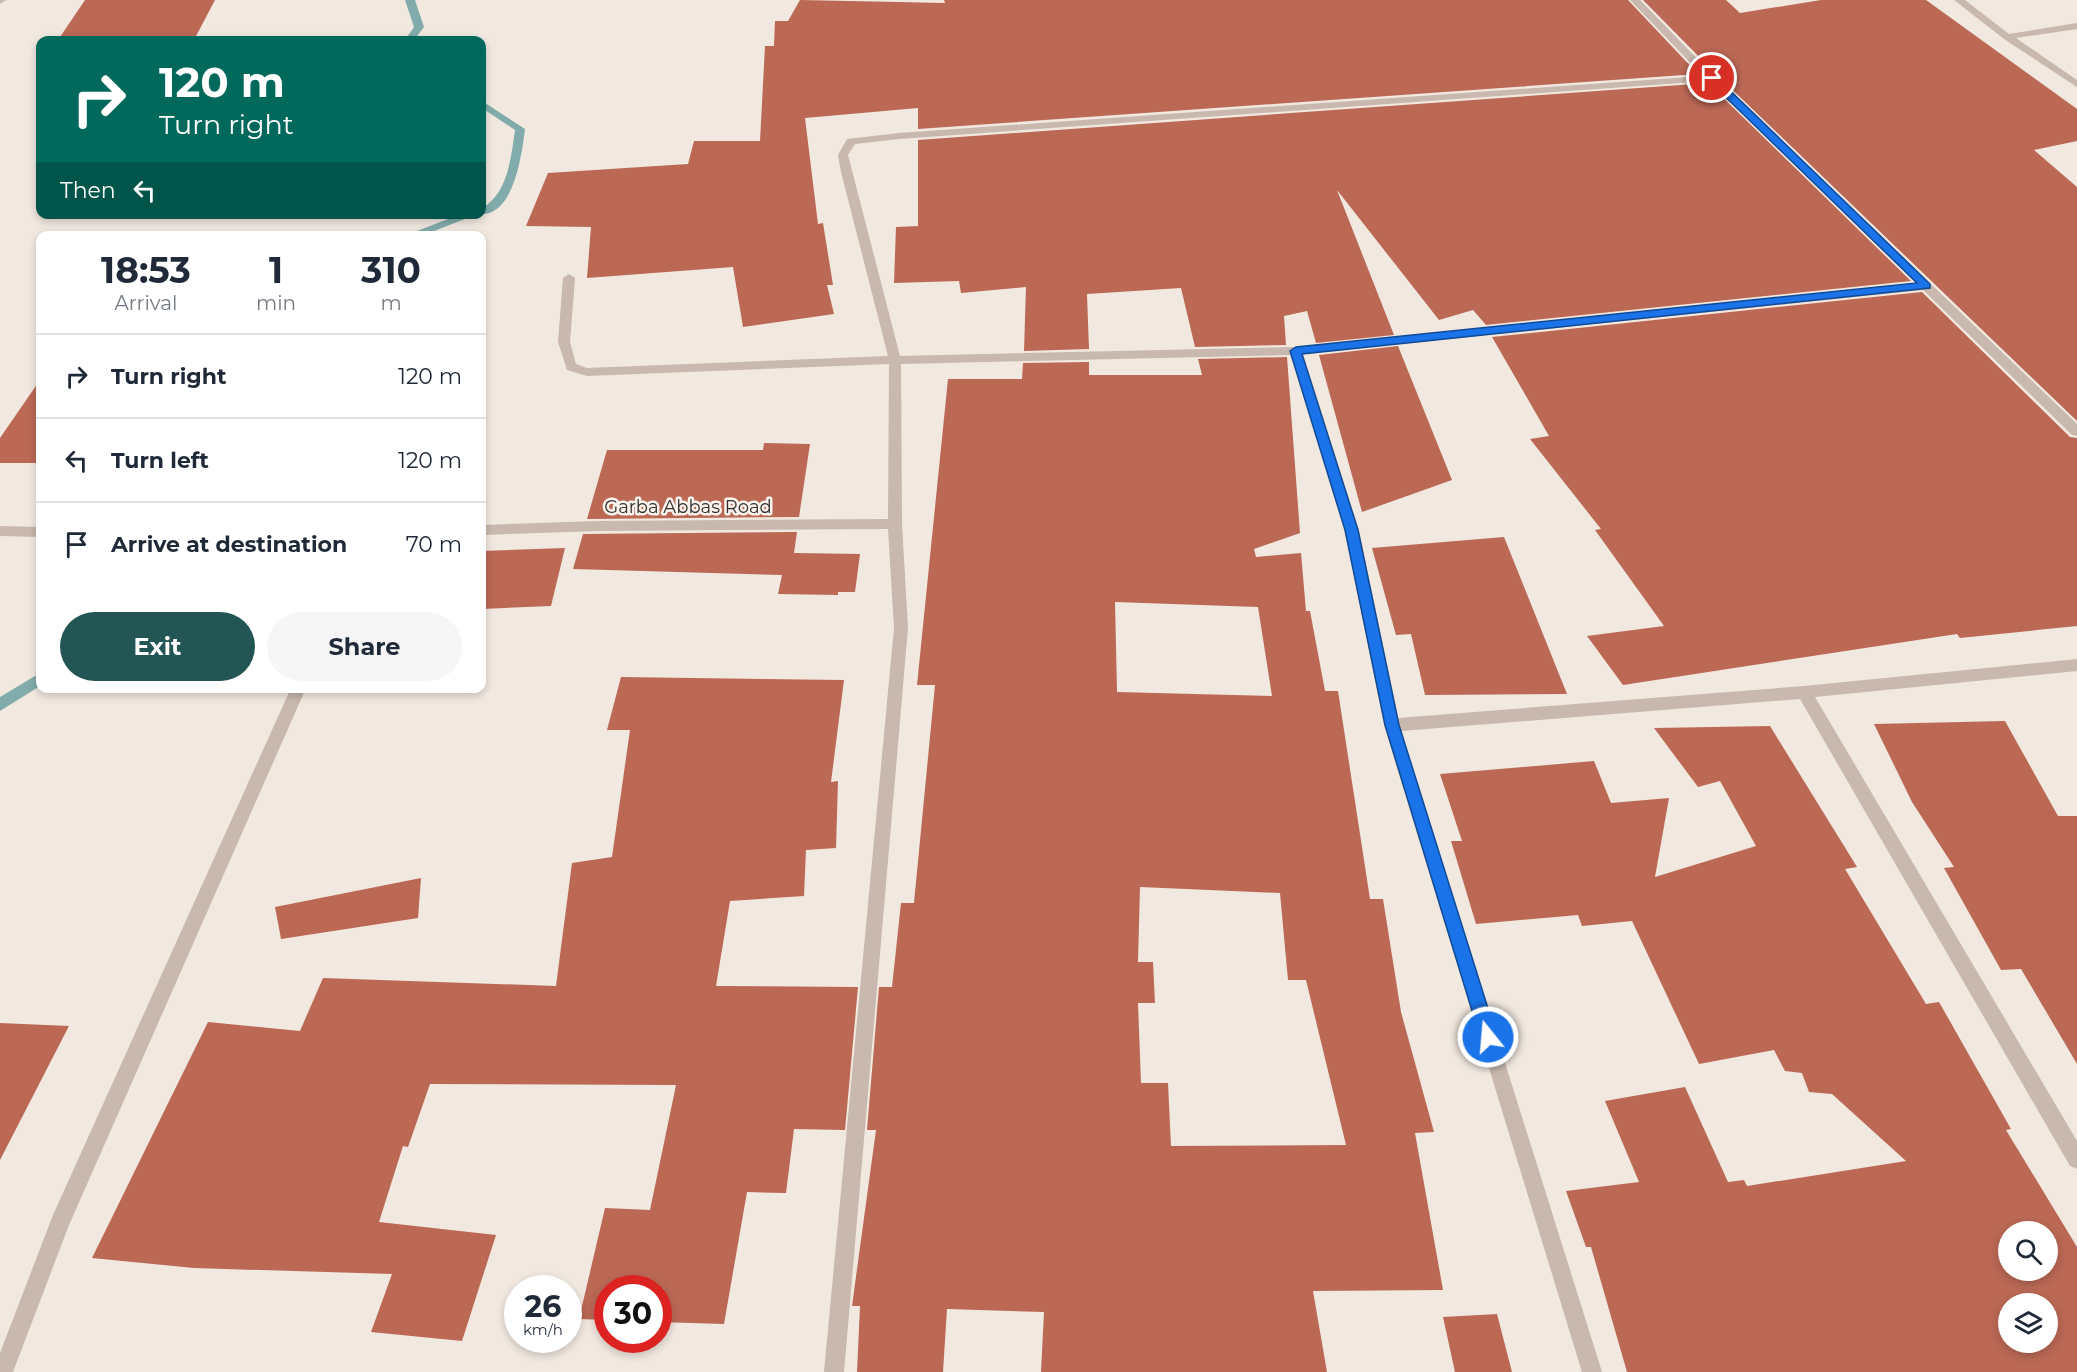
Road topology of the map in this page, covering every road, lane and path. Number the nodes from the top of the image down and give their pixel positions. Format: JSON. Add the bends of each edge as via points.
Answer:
{"nodes":[{"id":1,"x":1635,"y":0,"type":"edge"},
{"id":2,"x":1959,"y":0,"type":"edge"},
{"id":3,"x":2077,"y":26,"type":"edge"},
{"id":4,"x":2007,"y":37,"type":"junction"},
{"id":5,"x":1712,"y":78,"type":"junction"},
{"id":6,"x":2077,"y":84,"type":"edge"},
{"id":7,"x":569,"y":278,"type":"dead end"},
{"id":8,"x":1926,"y":286,"type":"junction"},
{"id":9,"x":1296,"y":351,"type":"junction"},
{"id":10,"x":895,"y":360,"type":"junction"},
{"id":11,"x":2077,"y":432,"type":"edge"},
{"id":12,"x":895,"y":524,"type":"junction"},
{"id":13,"x":486,"y":530,"type":"edge"},
{"id":14,"x":0,"y":531,"type":"edge"},
{"id":15,"x":36,"y":532,"type":"edge"},
{"id":16,"x":2077,"y":664,"type":"edge"},
{"id":17,"x":1804,"y":692,"type":"junction"},
{"id":18,"x":297,"y":693,"type":"edge"},
{"id":19,"x":1392,"y":725,"type":"junction"},
{"id":20,"x":2077,"y":1159,"type":"edge"},
{"id":21,"x":3,"y":1372,"type":"edge"},
{"id":22,"x":834,"y":1372,"type":"edge"},
{"id":23,"x":1592,"y":1372,"type":"edge"}],
"edges":[{"from":1,"to":5,"type":"street"},
{"from":2,"to":4,"type":"street"},
{"from":3,"to":4,"type":"street"},
{"from":4,"to":6,"type":"street"},
{"from":5,"to":8,"type":"street"},
{"from":5,"to":10,"type":"street","via":[[851,141],[843,155],[846,172]]},
{"from":7,"to":10,"type":"street","via":[[564,342],[571,367],[587,372]]},
{"from":8,"to":9,"type":"street"},
{"from":8,"to":11,"type":"street"},
{"from":9,"to":10,"type":"street"},
{"from":9,"to":19,"type":"street","via":[[1352,530]]},
{"from":10,"to":12,"type":"street"},
{"from":12,"to":13,"type":"street","name":"Garba Abbas Road"},
{"from":12,"to":22,"type":"street","via":[[901,628]]},
{"from":14,"to":15,"type":"street"},
{"from":16,"to":17,"type":"street"},
{"from":17,"to":19,"type":"street"},
{"from":17,"to":20,"type":"street"},
{"from":18,"to":21,"type":"street","via":[[60,1222]]},
{"from":19,"to":23,"type":"street"}]}
